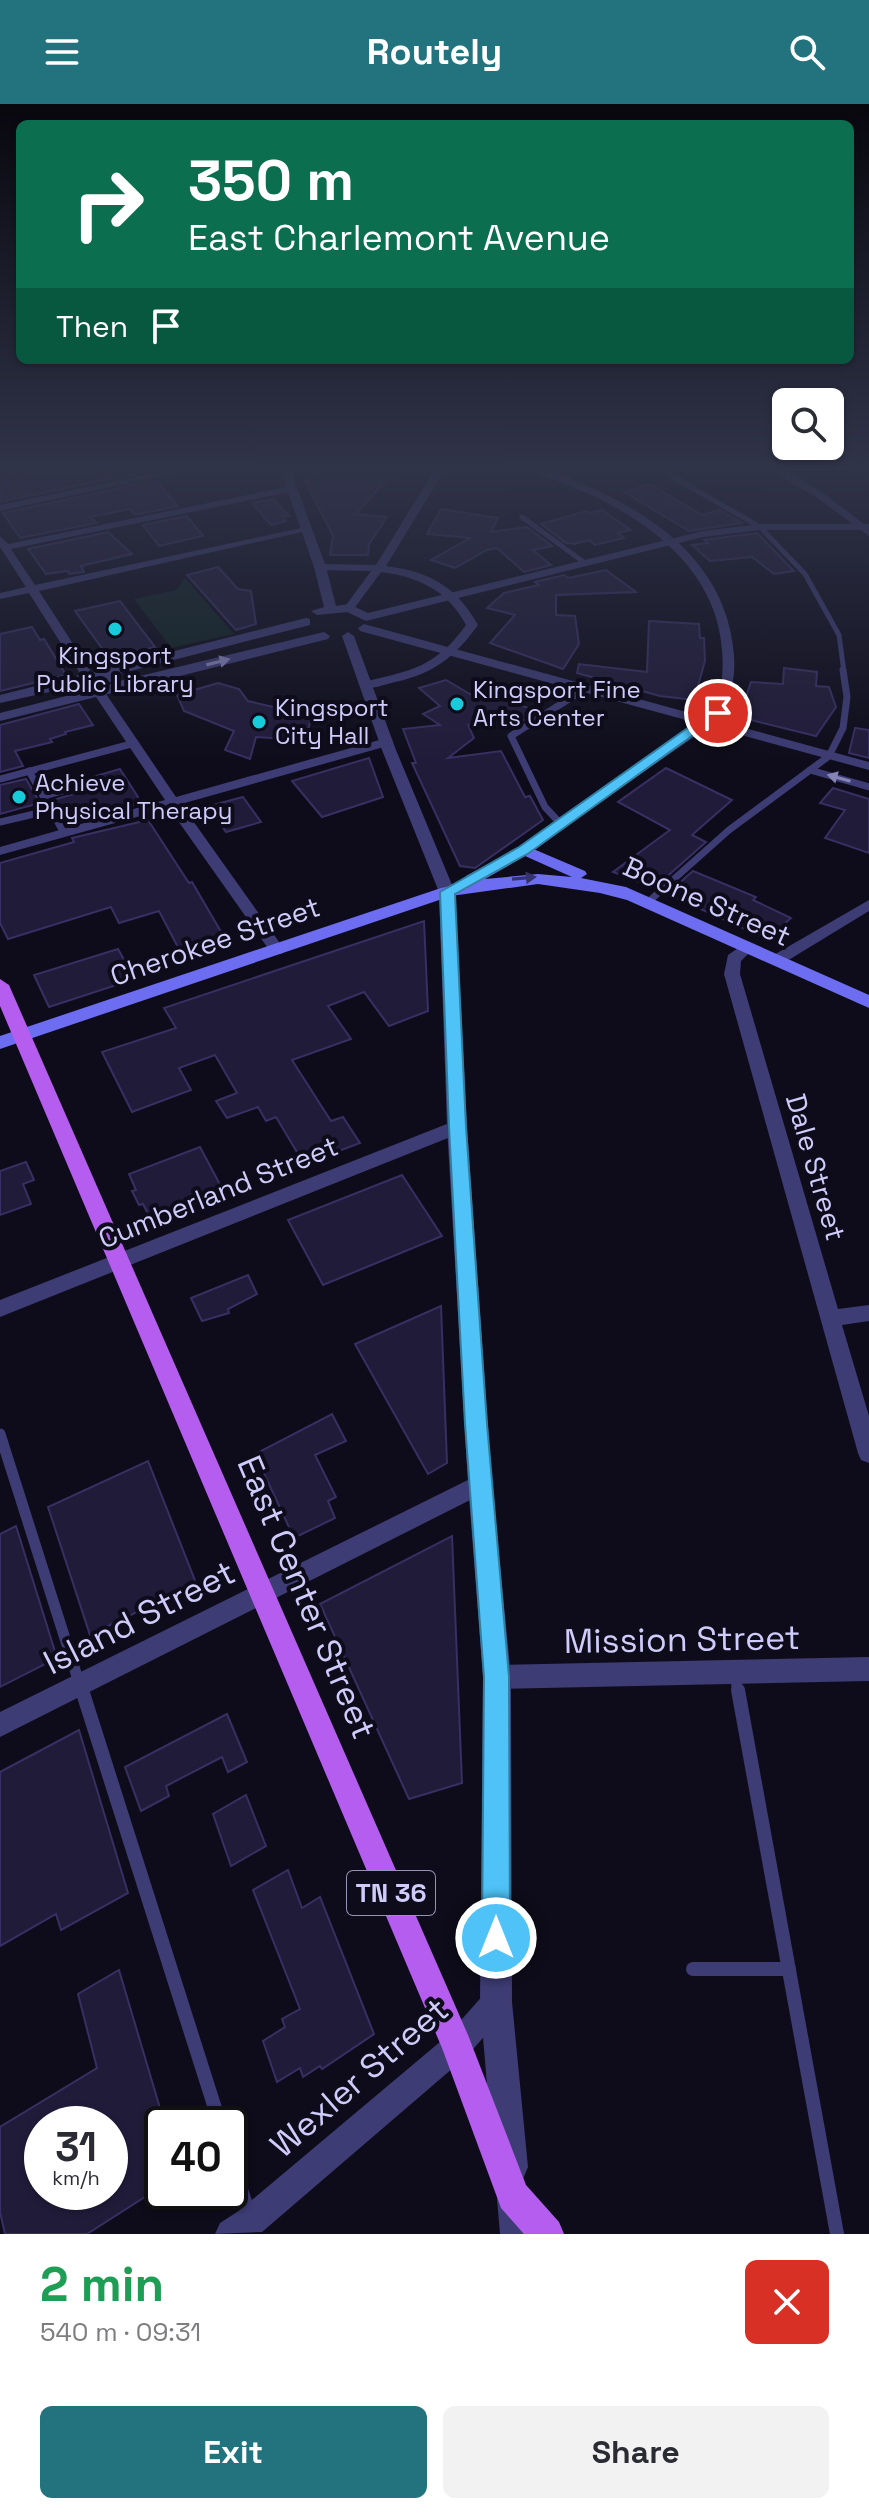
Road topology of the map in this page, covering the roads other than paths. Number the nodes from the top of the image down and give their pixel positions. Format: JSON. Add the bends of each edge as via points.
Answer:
{"nodes":[{"id":1,"x":18,"y":565,"type":"edge"},
{"id":2,"x":142,"y":565,"type":"edge"},
{"id":3,"x":575,"y":565,"type":"edge"},
{"id":4,"x":694,"y":565,"type":"edge"},
{"id":5,"x":797,"y":565,"type":"edge"},
{"id":6,"x":320,"y":567,"type":"joint"},
{"id":7,"x":380,"y":567,"type":"junction"},
{"id":8,"x":33,"y":589,"type":"junction"},
{"id":9,"x":453,"y":595,"type":"junction"},
{"id":10,"x":0,"y":596,"type":"edge"},
{"id":11,"x":330,"y":608,"type":"junction"},
{"id":12,"x":349,"y":608,"type":"junction"},
{"id":13,"x":306,"y":622,"type":"junction"},
{"id":14,"x":365,"y":623,"type":"junction"},
{"id":15,"x":324,"y":636,"type":"junction"},
{"id":16,"x":348,"y":636,"type":"junction"},
{"id":17,"x":454,"y":652,"type":"junction"},
{"id":18,"x":103,"y":674,"type":"junction"},
{"id":19,"x":81,"y":679,"type":"junction"},
{"id":20,"x":367,"y":685,"type":"junction"},
{"id":21,"x":115,"y":686,"type":"junction"},
{"id":22,"x":586,"y":688,"type":"junction"},
{"id":23,"x":94,"y":694,"type":"junction"},
{"id":24,"x":0,"y":699,"type":"edge"},
{"id":25,"x":0,"y":717,"type":"edge"},
{"id":26,"x":709,"y":721,"type":"junction"},
{"id":27,"x":387,"y":742,"type":"junction"},
{"id":28,"x":135,"y":743,"type":"junction"},
{"id":29,"x":829,"y":756,"type":"junction"},
{"id":30,"x":869,"y":766,"type":"edge"},
{"id":31,"x":810,"y":770,"type":"junction"},
{"id":32,"x":29,"y":771,"type":"junction"},
{"id":33,"x":0,"y":779,"type":"edge"},
{"id":34,"x":80,"y":786,"type":"dead end"},
{"id":35,"x":869,"y":787,"type":"edge"},
{"id":36,"x":43,"y":796,"type":"junction"},
{"id":37,"x":173,"y":803,"type":"junction"},
{"id":38,"x":51,"y":810,"type":"junction"},
{"id":39,"x":0,"y":822,"type":"edge"},
{"id":40,"x":560,"y":823,"type":"junction"},
{"id":41,"x":64,"y":833,"type":"junction"},
{"id":42,"x":524,"y":850,"type":"junction"},
{"id":43,"x":0,"y":851,"type":"edge"},
{"id":44,"x":447,"y":892,"type":"junction"},
{"id":45,"x":630,"y":896,"type":"junction"},
{"id":46,"x":647,"y":903,"type":"junction"},
{"id":47,"x":869,"y":905,"type":"edge"},
{"id":48,"x":747,"y":947,"type":"junction"},
{"id":49,"x":277,"y":950,"type":"junction"},
{"id":50,"x":777,"y":960,"type":"junction"},
{"id":51,"x":0,"y":985,"type":"edge"},
{"id":52,"x":869,"y":1002,"type":"edge"},
{"id":53,"x":22,"y":1036,"type":"junction"},
{"id":54,"x":0,"y":1043,"type":"edge"},
{"id":55,"x":457,"y":1127,"type":"junction"},
{"id":56,"x":119,"y":1262,"type":"junction"},
{"id":57,"x":0,"y":1309,"type":"edge"},
{"id":58,"x":869,"y":1313,"type":"edge"},
{"id":59,"x":830,"y":1318,"type":"junction"},
{"id":60,"x":0,"y":1434,"type":"edge"},
{"id":61,"x":869,"y":1453,"type":"edge"},
{"id":62,"x":480,"y":1484,"type":"junction"},
{"id":63,"x":262,"y":1594,"type":"junction"},
{"id":64,"x":869,"y":1669,"type":"edge"},
{"id":65,"x":735,"y":1672,"type":"junction"},
{"id":66,"x":497,"y":1677,"type":"junction"},
{"id":67,"x":81,"y":1684,"type":"junction"},
{"id":68,"x":0,"y":1725,"type":"edge"},
{"id":69,"x":693,"y":1969,"type":"dead end"},
{"id":70,"x":789,"y":1969,"type":"junction"},
{"id":71,"x":496,"y":2002,"type":"junction"},
{"id":72,"x":457,"y":2046,"type":"junction"},
{"id":73,"x":214,"y":2106,"type":"edge"},
{"id":74,"x":513,"y":2196,"type":"junction"},
{"id":75,"x":241,"y":2228,"type":"edge"},
{"id":76,"x":517,"y":2234,"type":"edge"},
{"id":77,"x":547,"y":2234,"type":"edge"},
{"id":78,"x":837,"y":2234,"type":"edge"}],
"edges":[{"from":1,"to":8,"type":"street"},
{"from":2,"to":8,"type":"street"},
{"from":3,"to":9,"type":"street"},
{"from":4,"to":26,"type":"street","via":[[712,591],[727,634],[728,676],[718,713]]},
{"from":5,"to":29,"type":"lane","via":[[839,635],[847,697],[843,728]]},
{"from":6,"to":7,"type":"street"},
{"from":6,"to":11,"type":"street"},
{"from":7,"to":9,"type":"street"},
{"from":7,"to":12,"type":"street"},
{"from":8,"to":10,"type":"street"},
{"from":8,"to":19,"type":"street"},
{"from":9,"to":14,"type":"street"},
{"from":9,"to":17,"type":"street","via":[[472,625]]},
{"from":11,"to":12,"type":"street"},
{"from":11,"to":13,"type":"street","via":[[313,613]]},
{"from":12,"to":14,"type":"street"},
{"from":13,"to":15,"type":"street","via":[[310,631]]},
{"from":13,"to":18,"type":"street"},
{"from":14,"to":16,"type":"street"},
{"from":14,"to":17,"type":"street"},
{"from":15,"to":16,"type":"street"},
{"from":21,"to":15,"type":"street","one_way":true},
{"from":16,"to":20,"type":"street"},
{"from":17,"to":20,"type":"street","via":[[421,673]]},
{"from":17,"to":22,"type":"street"},
{"from":18,"to":19,"type":"street"},
{"from":18,"to":21,"type":"street","via":[[114,679]]},
{"from":19,"to":23,"type":"street","via":[[77,691]]},
{"from":19,"to":24,"type":"street"},
{"from":20,"to":27,"type":"street"},
{"from":21,"to":23,"type":"street"},
{"from":22,"to":26,"type":"street"},
{"from":22,"to":40,"type":"lane","via":[[511,736],[545,807]]},
{"from":23,"to":25,"type":"street"},
{"from":23,"to":28,"type":"street"},
{"from":26,"to":29,"type":"street"},
{"from":26,"to":40,"type":"street"},
{"from":27,"to":37,"type":"street"},
{"from":27,"to":44,"type":"street"},
{"from":28,"to":32,"type":"lane"},
{"from":28,"to":37,"type":"street"},
{"from":29,"to":30,"type":"street"},
{"from":29,"to":31,"type":"lane"},
{"from":35,"to":31,"type":"lane","one_way":true},
{"from":31,"to":46,"type":"lane","via":[[729,830]]},
{"from":32,"to":33,"type":"lane"},
{"from":32,"to":36,"type":"lane"},
{"from":34,"to":36,"type":"lane"},
{"from":36,"to":38,"type":"lane"},
{"from":37,"to":41,"type":"street"},
{"from":37,"to":49,"type":"street"},
{"from":38,"to":39,"type":"lane"},
{"from":38,"to":41,"type":"lane"},
{"from":40,"to":42,"type":"street"},
{"from":41,"to":43,"type":"street"},
{"from":42,"to":44,"type":"main road"},
{"from":42,"to":45,"type":"main road","name":"Boone Street"},
{"from":44,"to":45,"type":"main road","one_way":true,"via":[[507,879],[551,877]]},
{"from":44,"to":49,"type":"main road","name":"Cherokee Street"},
{"from":44,"to":55,"type":"street"},
{"from":45,"to":46,"type":"main road","name":"Boone Street"},
{"from":46,"to":48,"type":"main road","name":"Boone Street"},
{"from":47,"to":50,"type":"street"},
{"from":48,"to":50,"type":"main road","name":"Boone Street"},
{"from":48,"to":59,"type":"street","name":"Dale Street","via":[[733,959],[732,974]]},
{"from":49,"to":53,"type":"main road","name":"Cherokee Street"},
{"from":50,"to":52,"type":"main road","name":"Boone Street"},
{"from":51,"to":53,"type":"main road","name":"East Center Street","number":"TN 36"},
{"from":53,"to":54,"type":"main road","name":"Cherokee Street"},
{"from":53,"to":56,"type":"main road","name":"East Center Street","number":"TN 36"},
{"from":55,"to":56,"type":"street","name":"Cumberland Street"},
{"from":55,"to":62,"type":"street"},
{"from":56,"to":57,"type":"street","name":"Cumberland Street"},
{"from":56,"to":63,"type":"main road","name":"East Center Street","number":"TN 36"},
{"from":58,"to":59,"type":"street"},
{"from":59,"to":61,"type":"street","name":"Dale Street"},
{"from":60,"to":67,"type":"lane"},
{"from":62,"to":63,"type":"street","name":"Island Street"},
{"from":62,"to":66,"type":"street"},
{"from":63,"to":67,"type":"street","name":"Island Street"},
{"from":63,"to":72,"type":"main road","name":"East Center Street","number":"TN 36"},
{"from":64,"to":65,"type":"street","name":"Mission Street"},
{"from":65,"to":66,"type":"street","name":"Mission Street"},
{"from":65,"to":70,"type":"lane"},
{"from":66,"to":71,"type":"street"},
{"from":67,"to":68,"type":"street","name":"Island Street"},
{"from":67,"to":73,"type":"lane"},
{"from":69,"to":70,"type":"lane"},
{"from":70,"to":78,"type":"lane"},
{"from":71,"to":72,"type":"street","name":"Wexler Street"},
{"from":71,"to":74,"type":"street"},
{"from":72,"to":74,"type":"main road","name":"East Center Street","number":"TN 36"},
{"from":72,"to":75,"type":"street","name":"Wexler Street"},
{"from":74,"to":76,"type":"street"},
{"from":74,"to":77,"type":"main road","name":"East Center Street","number":"TN 36"}]}
